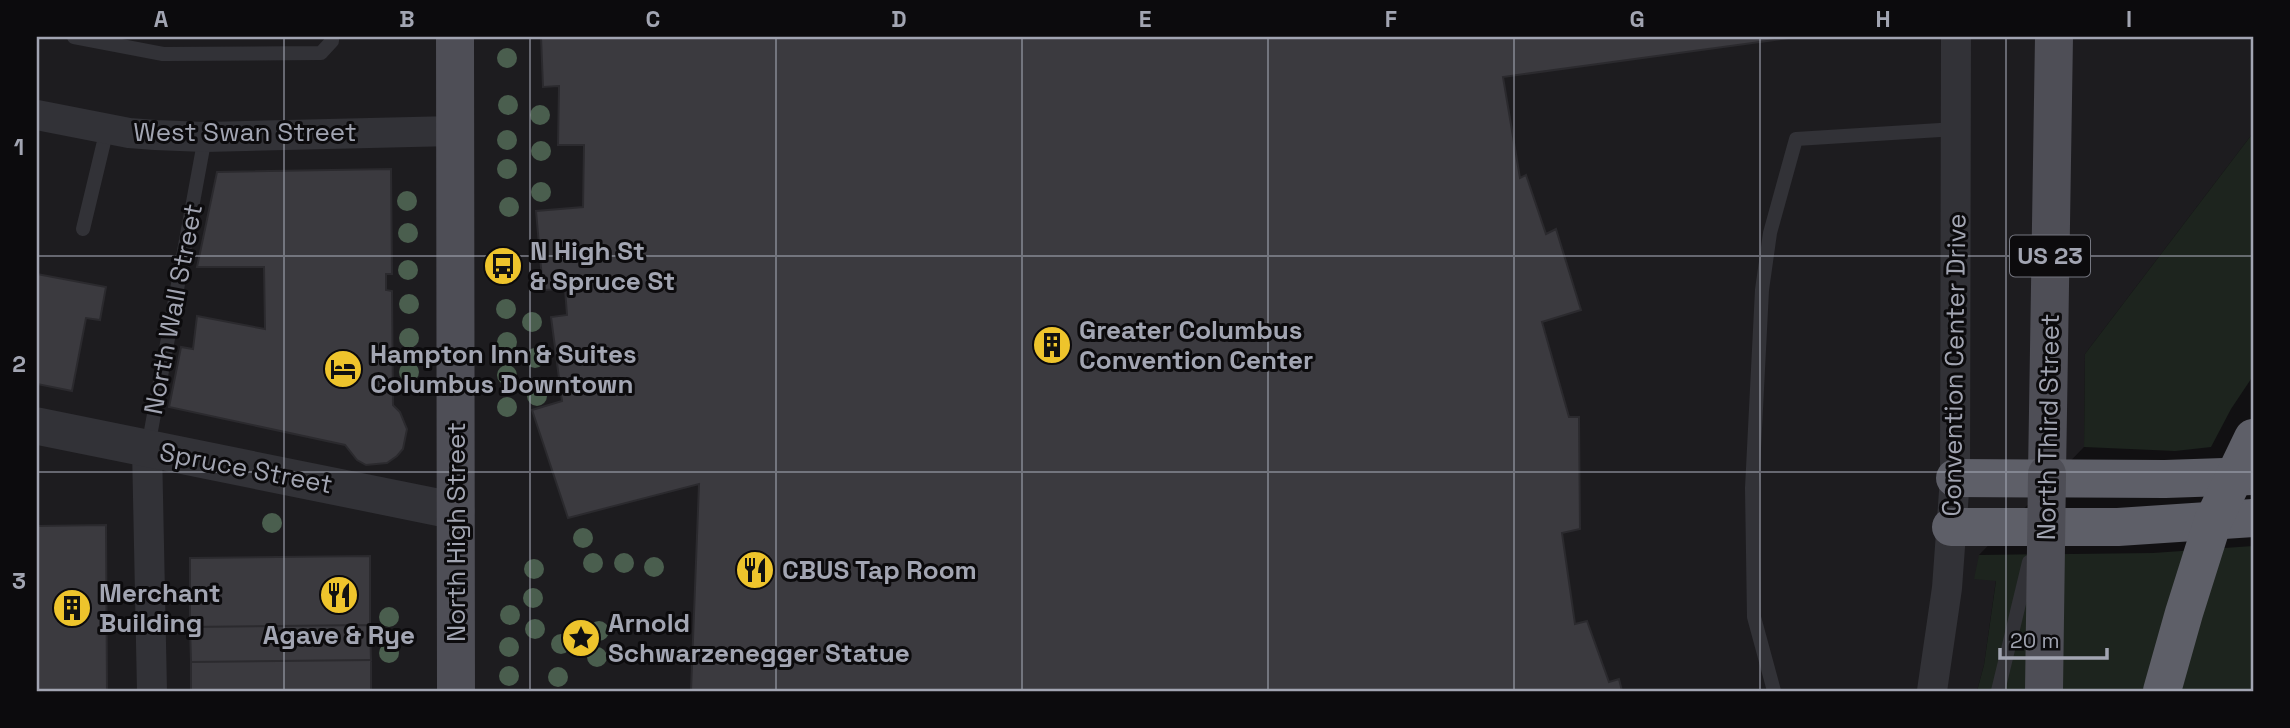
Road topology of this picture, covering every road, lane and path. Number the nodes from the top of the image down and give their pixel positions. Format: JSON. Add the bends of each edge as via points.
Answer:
{"nodes":[{"id":1,"x":74,"y":37,"type":"edge"},
{"id":2,"x":332,"y":37,"type":"edge"},
{"id":3,"x":455,"y":37,"type":"edge"},
{"id":4,"x":1956,"y":37,"type":"edge"},
{"id":5,"x":2054,"y":37,"type":"edge"},
{"id":6,"x":37,"y":115,"type":"edge"},
{"id":7,"x":107,"y":129,"type":"junction"},
{"id":8,"x":1956,"y":129,"type":"junction"},
{"id":9,"x":454,"y":131,"type":"junction"},
{"id":10,"x":205,"y":137,"type":"junction"},
{"id":11,"x":83,"y":229,"type":"dead end"},
{"id":12,"x":37,"y":426,"type":"edge"},
{"id":13,"x":2253,"y":438,"type":"edge"},
{"id":14,"x":148,"y":448,"type":"junction"},
{"id":15,"x":2047,"y":474,"type":"junction"},
{"id":16,"x":2253,"y":476,"type":"edge"},
{"id":17,"x":1955,"y":478,"type":"junction"},
{"id":18,"x":456,"y":511,"type":"junction"},
{"id":19,"x":2253,"y":518,"type":"edge"},
{"id":20,"x":1951,"y":527,"type":"junction"},
{"id":21,"x":152,"y":691,"type":"edge"},
{"id":22,"x":456,"y":691,"type":"edge"},
{"id":23,"x":1774,"y":691,"type":"edge"},
{"id":24,"x":1931,"y":691,"type":"edge"},
{"id":25,"x":1998,"y":691,"type":"edge"},
{"id":26,"x":2043,"y":691,"type":"edge"},
{"id":27,"x":2162,"y":691,"type":"edge"}],
"edges":[{"from":1,"to":2,"type":"lane","via":[[163,54],[202,54],[321,53]]},
{"from":3,"to":9,"type":"main road","name":"North High Street"},
{"from":4,"to":8,"type":"street","name":"Convention Center Drive"},
{"from":5,"to":15,"type":"main road","name":"North Third Street","number":"US 23"},
{"from":6,"to":7,"type":"street","name":"West Swan Street"},
{"from":7,"to":10,"type":"street","name":"West Swan Street"},
{"from":7,"to":11,"type":"lane"},
{"from":8,"to":17,"type":"street","name":"Convention Center Drive"},
{"from":8,"to":23,"type":"lane","via":[[1796,139],[1770,233],[1762,290],[1752,488],[1754,617]]},
{"from":9,"to":10,"type":"street","name":"West Swan Street"},
{"from":9,"to":18,"type":"main road","name":"North High Street"},
{"from":10,"to":14,"type":"lane","name":"North Wall Street"},
{"from":12,"to":14,"type":"street","name":"Spruce Street"},
{"from":13,"to":27,"type":"highway","bridge":true,"via":[[2213,521]]},
{"from":14,"to":18,"type":"street","name":"Spruce Street"},
{"from":14,"to":21,"type":"street","name":"North Wall Street"},
{"from":15,"to":25,"type":"lane","bridge":true},
{"from":15,"to":26,"type":"main road","name":"North Third Street","number":"US 23","bridge":true},
{"from":16,"to":17,"type":"highway"},
{"from":17,"to":20,"type":"street","name":"Convention Center Drive"},
{"from":18,"to":22,"type":"main road","name":"North High Street"},
{"from":19,"to":20,"type":"highway","via":[[2118,527]]},
{"from":20,"to":24,"type":"street","name":"Convention Center Drive"}]}
